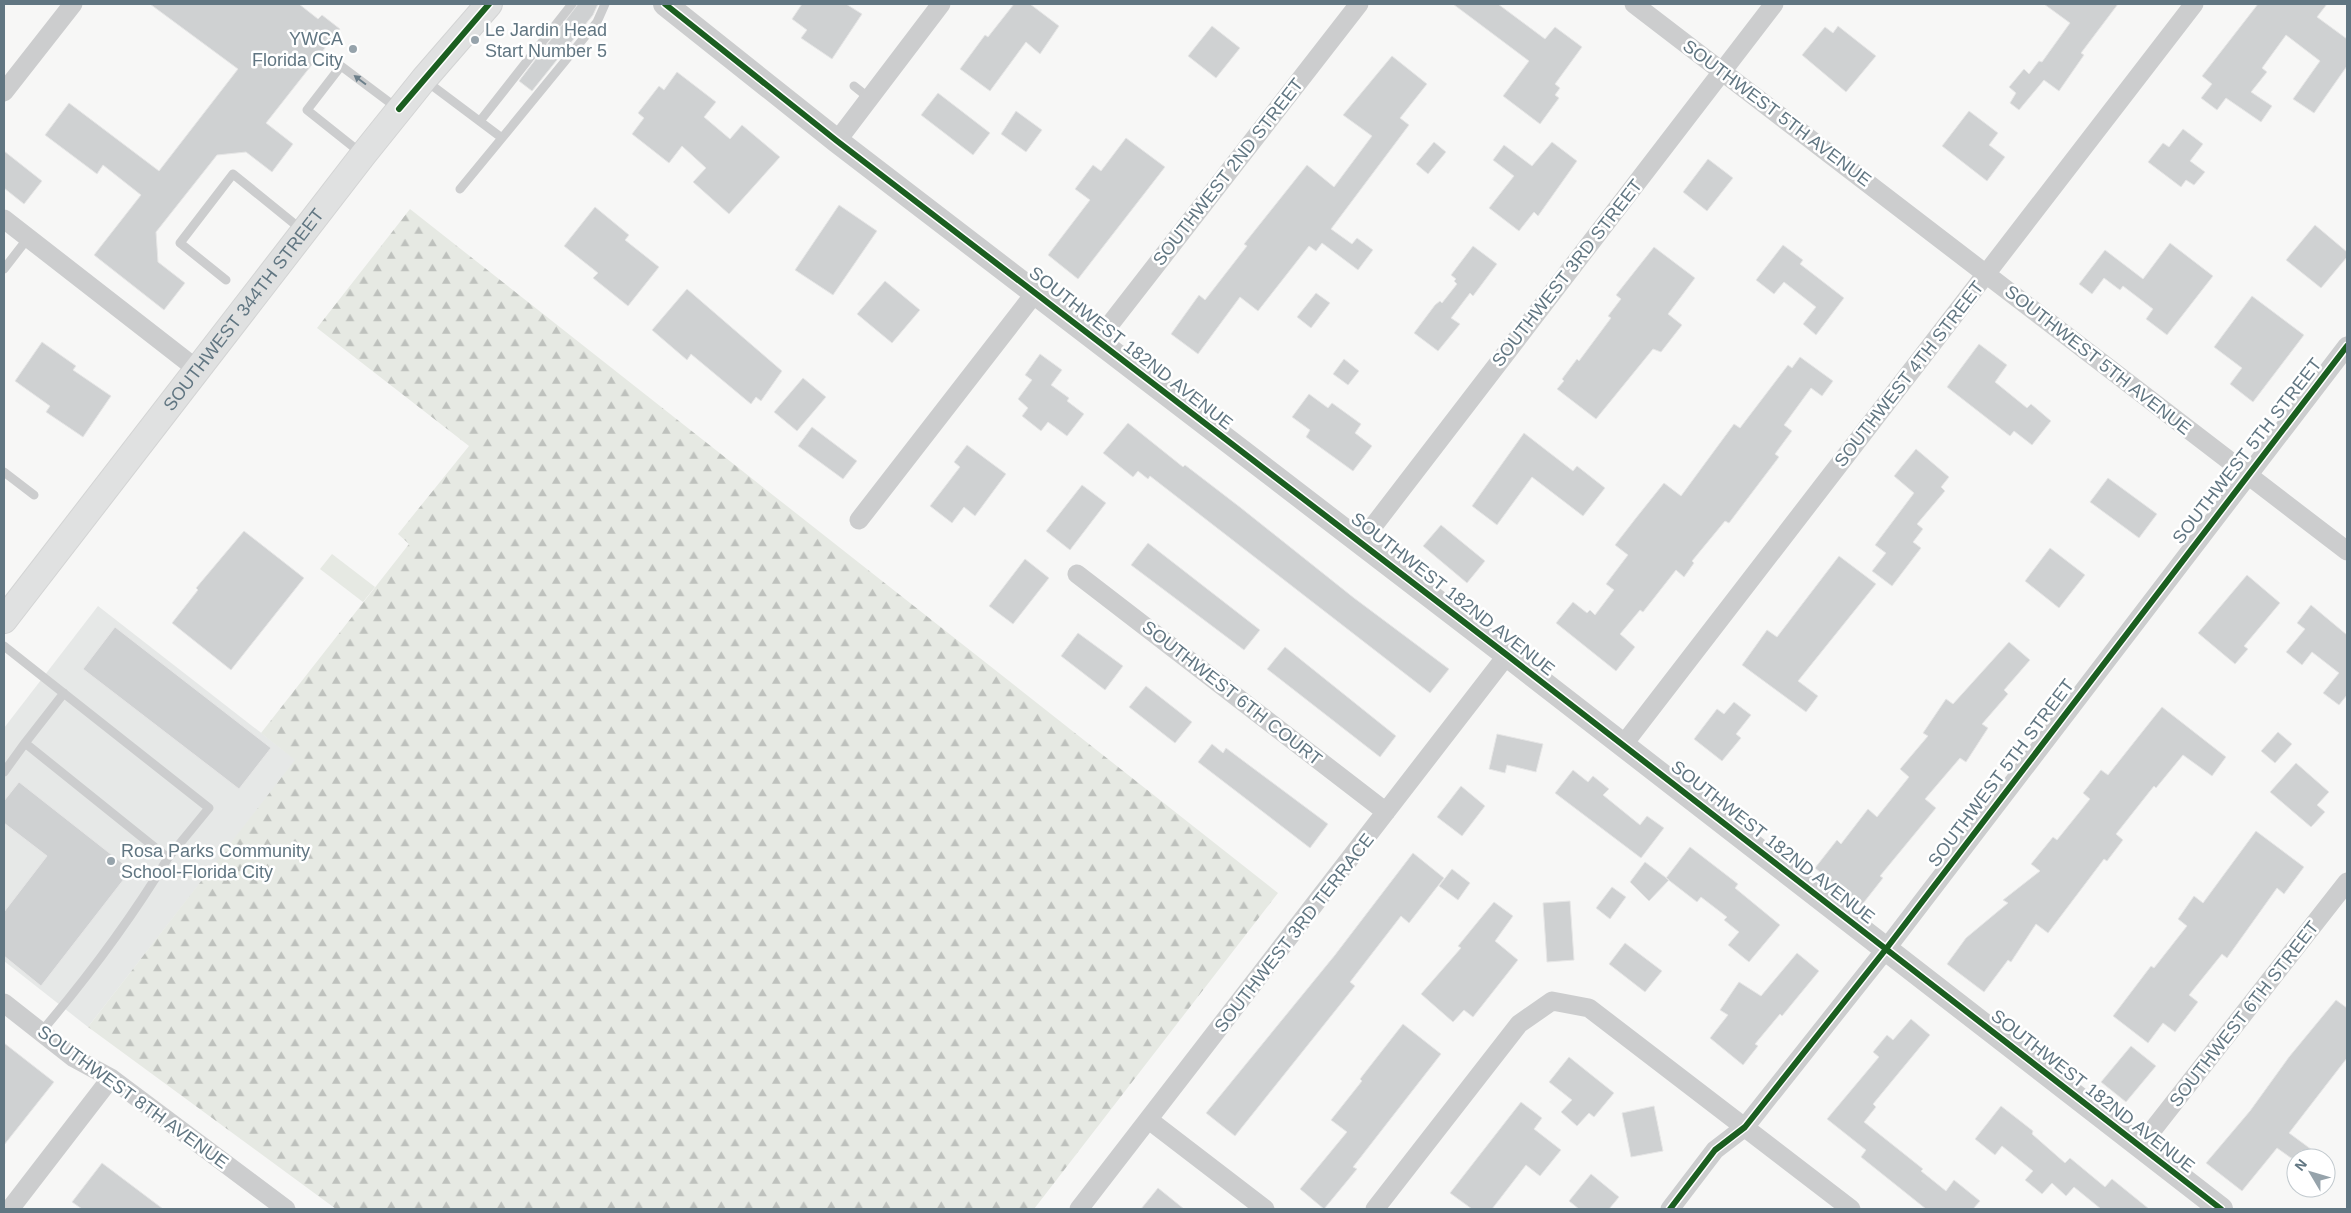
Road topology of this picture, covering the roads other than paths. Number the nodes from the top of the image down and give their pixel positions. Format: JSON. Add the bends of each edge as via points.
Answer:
{"nodes":[{"id":1,"x":73,"y":4,"type":"edge"},
{"id":2,"x":489,"y":4,"type":"edge"},
{"id":3,"x":572,"y":4,"type":"edge"},
{"id":4,"x":605,"y":4,"type":"edge"},
{"id":5,"x":665,"y":4,"type":"edge"},
{"id":6,"x":941,"y":4,"type":"edge"},
{"id":7,"x":1359,"y":4,"type":"edge"},
{"id":8,"x":1634,"y":4,"type":"edge"},
{"id":9,"x":1774,"y":4,"type":"edge"},
{"id":10,"x":2194,"y":4,"type":"edge"},
{"id":11,"x":1722,"y":71,"type":"junction"},
{"id":12,"x":424,"y":79,"type":"junction"},
{"id":13,"x":854,"y":86,"type":"dead end"},
{"id":14,"x":4,"y":92,"type":"edge"},
{"id":15,"x":869,"y":98,"type":"junction"},
{"id":16,"x":399,"y":110,"type":"junction"},
{"id":17,"x":480,"y":121,"type":"junction"},
{"id":18,"x":502,"y":138,"type":"junction"},
{"id":19,"x":837,"y":141,"type":"junction"},
{"id":20,"x":363,"y":155,"type":"junction"},
{"id":21,"x":460,"y":189,"type":"dead end"},
{"id":22,"x":4,"y":220,"type":"edge"},
{"id":23,"x":304,"y":231,"type":"junction"},
{"id":24,"x":28,"y":238,"type":"junction"},
{"id":25,"x":4,"y":269,"type":"edge"},
{"id":26,"x":1986,"y":274,"type":"junction"},
{"id":27,"x":226,"y":280,"type":"dead end"},
{"id":28,"x":1035,"y":292,"type":"junction"},
{"id":29,"x":1097,"y":341,"type":"junction"},
{"id":30,"x":2347,"y":346,"type":"edge"},
{"id":31,"x":198,"y":370,"type":"junction"},
{"id":32,"x":4,"y":472,"type":"edge"},
{"id":33,"x":2247,"y":475,"type":"junction"},
{"id":34,"x":34,"y":495,"type":"dead end"},
{"id":35,"x":859,"y":520,"type":"dead end"},
{"id":36,"x":1361,"y":542,"type":"junction"},
{"id":37,"x":2347,"y":551,"type":"edge"},
{"id":38,"x":1077,"y":574,"type":"dead end"},
{"id":39,"x":4,"y":620,"type":"edge"},
{"id":40,"x":4,"y":646,"type":"edge"},
{"id":41,"x":1507,"y":655,"type":"junction"},
{"id":42,"x":64,"y":693,"type":"junction"},
{"id":43,"x":26,"y":743,"type":"junction"},
{"id":44,"x":1623,"y":745,"type":"junction"},
{"id":45,"x":4,"y":772,"type":"edge"},
{"id":46,"x":1386,"y":812,"type":"junction"},
{"id":47,"x":168,"y":858,"type":"junction"},
{"id":48,"x":2347,"y":882,"type":"edge"},
{"id":49,"x":1886,"y":949,"type":"junction"},
{"id":50,"x":4,"y":1003,"type":"edge"},
{"id":51,"x":41,"y":1032,"type":"junction"},
{"id":52,"x":111,"y":1078,"type":"junction"},
{"id":53,"x":1149,"y":1120,"type":"junction"},
{"id":54,"x":1745,"y":1127,"type":"junction"},
{"id":55,"x":2140,"y":1146,"type":"junction"},
{"id":56,"x":10,"y":1209,"type":"edge"},
{"id":57,"x":286,"y":1209,"type":"edge"},
{"id":58,"x":1079,"y":1209,"type":"edge"},
{"id":59,"x":1265,"y":1209,"type":"edge"},
{"id":60,"x":1375,"y":1209,"type":"edge"},
{"id":61,"x":1670,"y":1209,"type":"edge"},
{"id":62,"x":1851,"y":1209,"type":"edge"},
{"id":63,"x":2222,"y":1209,"type":"edge"}],
"edges":[{"from":1,"to":14,"type":"street"},
{"from":2,"to":12,"type":"main road","name":"SOUTHWEST 344TH STREET"},
{"from":3,"to":17,"type":"lane"},
{"from":4,"to":18,"type":"lane","via":[[597,22],[586,30]]},
{"from":5,"to":19,"type":"street","name":"SOUTHWEST 182ND AVENUE"},
{"from":6,"to":15,"type":"street"},
{"from":7,"to":29,"type":"street","name":"SOUTHWEST 2ND STREET"},
{"from":8,"to":11,"type":"street","name":"SOUTHWEST 5TH AVENUE"},
{"from":9,"to":11,"type":"street","name":"SOUTHWEST 3RD STREET"},
{"from":10,"to":26,"type":"street","name":"SOUTHWEST 4TH STREET"},
{"from":11,"to":26,"type":"street","name":"SOUTHWEST 5TH AVENUE"},
{"from":11,"to":36,"type":"street","name":"SOUTHWEST 3RD STREET"},
{"from":12,"to":16,"type":"main road","name":"SOUTHWEST 344TH STREET"},
{"from":12,"to":17,"type":"lane"},
{"from":13,"to":15,"type":"lane"},
{"from":15,"to":19,"type":"street"},
{"from":16,"to":20,"type":"main road","name":"SOUTHWEST 344TH STREET"},
{"from":16,"to":20,"type":"lane","one_way":true,"via":[[342,66],[307,110]]},
{"from":17,"to":18,"type":"lane"},
{"from":18,"to":21,"type":"lane"},
{"from":19,"to":28,"type":"street","name":"SOUTHWEST 182ND AVENUE"},
{"from":20,"to":23,"type":"main road","name":"SOUTHWEST 344TH STREET"},
{"from":22,"to":24,"type":"street"},
{"from":23,"to":27,"type":"lane","via":[[232,174],[180,243]]},
{"from":23,"to":31,"type":"main road","name":"SOUTHWEST 344TH STREET"},
{"from":24,"to":25,"type":"lane"},
{"from":24,"to":31,"type":"street"},
{"from":26,"to":33,"type":"street","name":"SOUTHWEST 5TH AVENUE"},
{"from":26,"to":44,"type":"street","name":"SOUTHWEST 4TH STREET"},
{"from":28,"to":29,"type":"street","name":"SOUTHWEST 182ND AVENUE"},
{"from":28,"to":35,"type":"street"},
{"from":29,"to":36,"type":"street","name":"SOUTHWEST 182ND AVENUE"},
{"from":30,"to":33,"type":"street","name":"SOUTHWEST 5TH STREET"},
{"from":31,"to":39,"type":"main road","name":"SOUTHWEST 344TH STREET"},
{"from":32,"to":34,"type":"lane"},
{"from":33,"to":37,"type":"street","name":"SOUTHWEST 5TH AVENUE"},
{"from":33,"to":49,"type":"street","name":"SOUTHWEST 5TH STREET"},
{"from":36,"to":41,"type":"street","name":"SOUTHWEST 182ND AVENUE"},
{"from":38,"to":46,"type":"street","name":"SOUTHWEST 6TH COURT"},
{"from":40,"to":42,"type":"lane"},
{"from":41,"to":44,"type":"street","name":"SOUTHWEST 182ND AVENUE"},
{"from":41,"to":46,"type":"street","name":"SOUTHWEST 3RD TERRACE"},
{"from":42,"to":43,"type":"lane"},
{"from":42,"to":47,"type":"lane","via":[[209,808]]},
{"from":43,"to":45,"type":"lane"},
{"from":43,"to":47,"type":"lane"},
{"from":44,"to":49,"type":"street","name":"SOUTHWEST 182ND AVENUE"},
{"from":46,"to":53,"type":"street","name":"SOUTHWEST 3RD TERRACE"},
{"from":47,"to":51,"type":"lane","via":[[66,1002]]},
{"from":48,"to":55,"type":"street","name":"SOUTHWEST 6TH STREET"},
{"from":49,"to":54,"type":"street","name":"SOUTHWEST 5TH STREET"},
{"from":49,"to":55,"type":"street","name":"SOUTHWEST 182ND AVENUE"},
{"from":50,"to":51,"type":"street","name":"SOUTHWEST 8TH AVENUE"},
{"from":51,"to":52,"type":"street","name":"SOUTHWEST 8TH AVENUE","via":[[74,1058]]},
{"from":52,"to":56,"type":"street"},
{"from":52,"to":57,"type":"street","name":"SOUTHWEST 8TH AVENUE"},
{"from":53,"to":58,"type":"street","name":"SOUTHWEST 3RD TERRACE"},
{"from":53,"to":59,"type":"street"},
{"from":54,"to":60,"type":"street","via":[[1589,1008],[1552,1001],[1519,1024]]},
{"from":54,"to":61,"type":"street","name":"SOUTHWEST 5TH STREET","via":[[1715,1150]]},
{"from":54,"to":62,"type":"street"},
{"from":55,"to":63,"type":"street","name":"SOUTHWEST 182ND AVENUE"}]}
